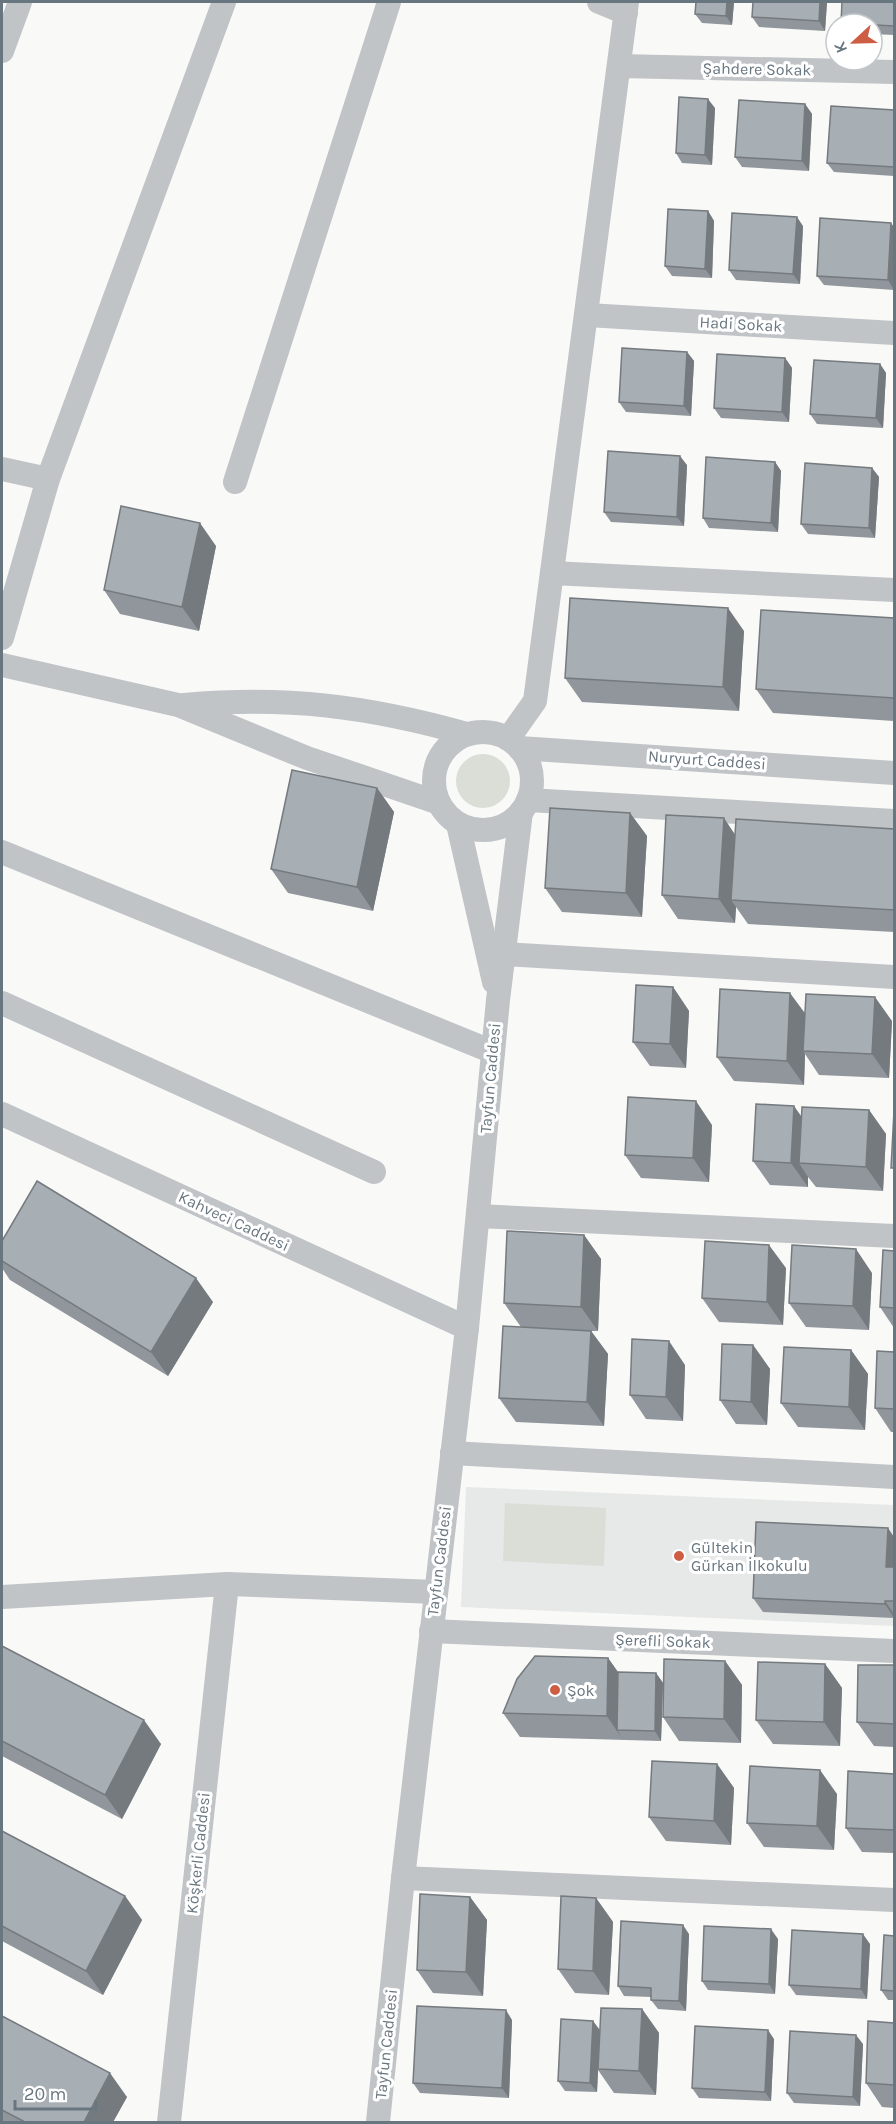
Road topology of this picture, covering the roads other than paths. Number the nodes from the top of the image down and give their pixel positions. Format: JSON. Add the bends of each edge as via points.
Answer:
{"nodes":[{"id":1,"x":20,"y":2,"type":"edge"},
{"id":2,"x":224,"y":2,"type":"edge"},
{"id":3,"x":388,"y":2,"type":"edge"},
{"id":4,"x":599,"y":2,"type":"edge"},
{"id":5,"x":626,"y":7,"type":"edge"},
{"id":6,"x":2,"y":51,"type":"edge"},
{"id":7,"x":619,"y":66,"type":"junction"},
{"id":8,"x":894,"y":72,"type":"edge"},
{"id":9,"x":586,"y":315,"type":"junction"},
{"id":10,"x":894,"y":333,"type":"edge"},
{"id":11,"x":2,"y":469,"type":"edge"},
{"id":12,"x":48,"y":479,"type":"junction"},
{"id":13,"x":235,"y":482,"type":"dead end"},
{"id":14,"x":552,"y":573,"type":"junction"},
{"id":15,"x":894,"y":590,"type":"edge"},
{"id":16,"x":2,"y":638,"type":"edge"},
{"id":17,"x":2,"y":665,"type":"edge"},
{"id":18,"x":178,"y":705,"type":"junction"},
{"id":19,"x":467,"y":734,"type":"junction"},
{"id":20,"x":514,"y":743,"type":"junction"},
{"id":21,"x":894,"y":773,"type":"edge"},
{"id":22,"x":439,"y":804,"type":"junction"},
{"id":23,"x":525,"y":806,"type":"junction"},
{"id":24,"x":894,"y":821,"type":"edge"},
{"id":25,"x":458,"y":824,"type":"junction"},
{"id":26,"x":2,"y":852,"type":"edge"},
{"id":27,"x":504,"y":954,"type":"junction"},
{"id":28,"x":894,"y":977,"type":"edge"},
{"id":29,"x":498,"y":1000,"type":"junction"},
{"id":30,"x":2,"y":1003,"type":"edge"},
{"id":31,"x":493,"y":1052,"type":"junction"},
{"id":32,"x":2,"y":1114,"type":"edge"},
{"id":33,"x":374,"y":1172,"type":"dead end"},
{"id":34,"x":477,"y":1216,"type":"junction"},
{"id":35,"x":894,"y":1236,"type":"edge"},
{"id":36,"x":467,"y":1328,"type":"junction"},
{"id":37,"x":452,"y":1453,"type":"junction"},
{"id":38,"x":894,"y":1477,"type":"edge"},
{"id":39,"x":226,"y":1584,"type":"junction"},
{"id":40,"x":436,"y":1592,"type":"junction"},
{"id":41,"x":2,"y":1597,"type":"edge"},
{"id":42,"x":431,"y":1631,"type":"junction"},
{"id":43,"x":894,"y":1651,"type":"edge"},
{"id":44,"x":403,"y":1878,"type":"junction"},
{"id":45,"x":894,"y":1900,"type":"edge"},
{"id":46,"x":169,"y":2122,"type":"edge"},
{"id":47,"x":378,"y":2122,"type":"edge"}],
"edges":[{"from":1,"to":6,"type":"street"},
{"from":2,"to":12,"type":"street"},
{"from":3,"to":13,"type":"street"},
{"from":4,"to":5,"type":"street"},
{"from":5,"to":7,"type":"street"},
{"from":7,"to":8,"type":"street","name":"Şahdere Sokak"},
{"from":7,"to":9,"type":"street"},
{"from":9,"to":10,"type":"street","name":"Hadi Sokak"},
{"from":9,"to":14,"type":"street"},
{"from":11,"to":12,"type":"street"},
{"from":12,"to":16,"type":"street"},
{"from":14,"to":15,"type":"street"},
{"from":14,"to":20,"type":"street","via":[[535,701]]},
{"from":17,"to":18,"type":"street"},
{"from":18,"to":19,"type":"street","via":[[227,701],[325,704]]},
{"from":18,"to":22,"type":"street","via":[[307,758]]},
{"from":19,"to":20,"type":"street","via":[[495,734]]},
{"from":19,"to":22,"type":"street","via":[[444,750],[437,762],[434,783]]},
{"from":20,"to":21,"type":"street","name":"Nuryurt Caddesi"},
{"from":20,"to":23,"type":"street","via":[[531,772],[532,786]]},
{"from":22,"to":25,"type":"street"},
{"from":23,"to":24,"type":"street"},
{"from":23,"to":25,"type":"street","via":[[511,822],[498,828],[485,831]]},
{"from":23,"to":27,"type":"street","name":"Tayfun Caddesi"},
{"from":25,"to":29,"type":"street"},
{"from":26,"to":31,"type":"street"},
{"from":27,"to":28,"type":"street"},
{"from":27,"to":29,"type":"street","name":"Tayfun Caddesi"},
{"from":29,"to":31,"type":"street","name":"Tayfun Caddesi"},
{"from":30,"to":33,"type":"street"},
{"from":31,"to":34,"type":"street","name":"Tayfun Caddesi"},
{"from":32,"to":36,"type":"street","name":"Kahveci Caddesi"},
{"from":34,"to":35,"type":"street"},
{"from":34,"to":36,"type":"street","name":"Tayfun Caddesi"},
{"from":36,"to":37,"type":"street","name":"Tayfun Caddesi"},
{"from":37,"to":38,"type":"street"},
{"from":37,"to":40,"type":"street","name":"Tayfun Caddesi"},
{"from":39,"to":40,"type":"street"},
{"from":39,"to":41,"type":"street"},
{"from":39,"to":46,"type":"street","name":"Köşkerli Caddesi"},
{"from":40,"to":42,"type":"street","name":"Tayfun Caddesi"},
{"from":42,"to":43,"type":"street","name":"Şerefli Sokak"},
{"from":42,"to":44,"type":"street","name":"Tayfun Caddesi"},
{"from":44,"to":45,"type":"street"},
{"from":44,"to":47,"type":"street","name":"Tayfun Caddesi"}]}
